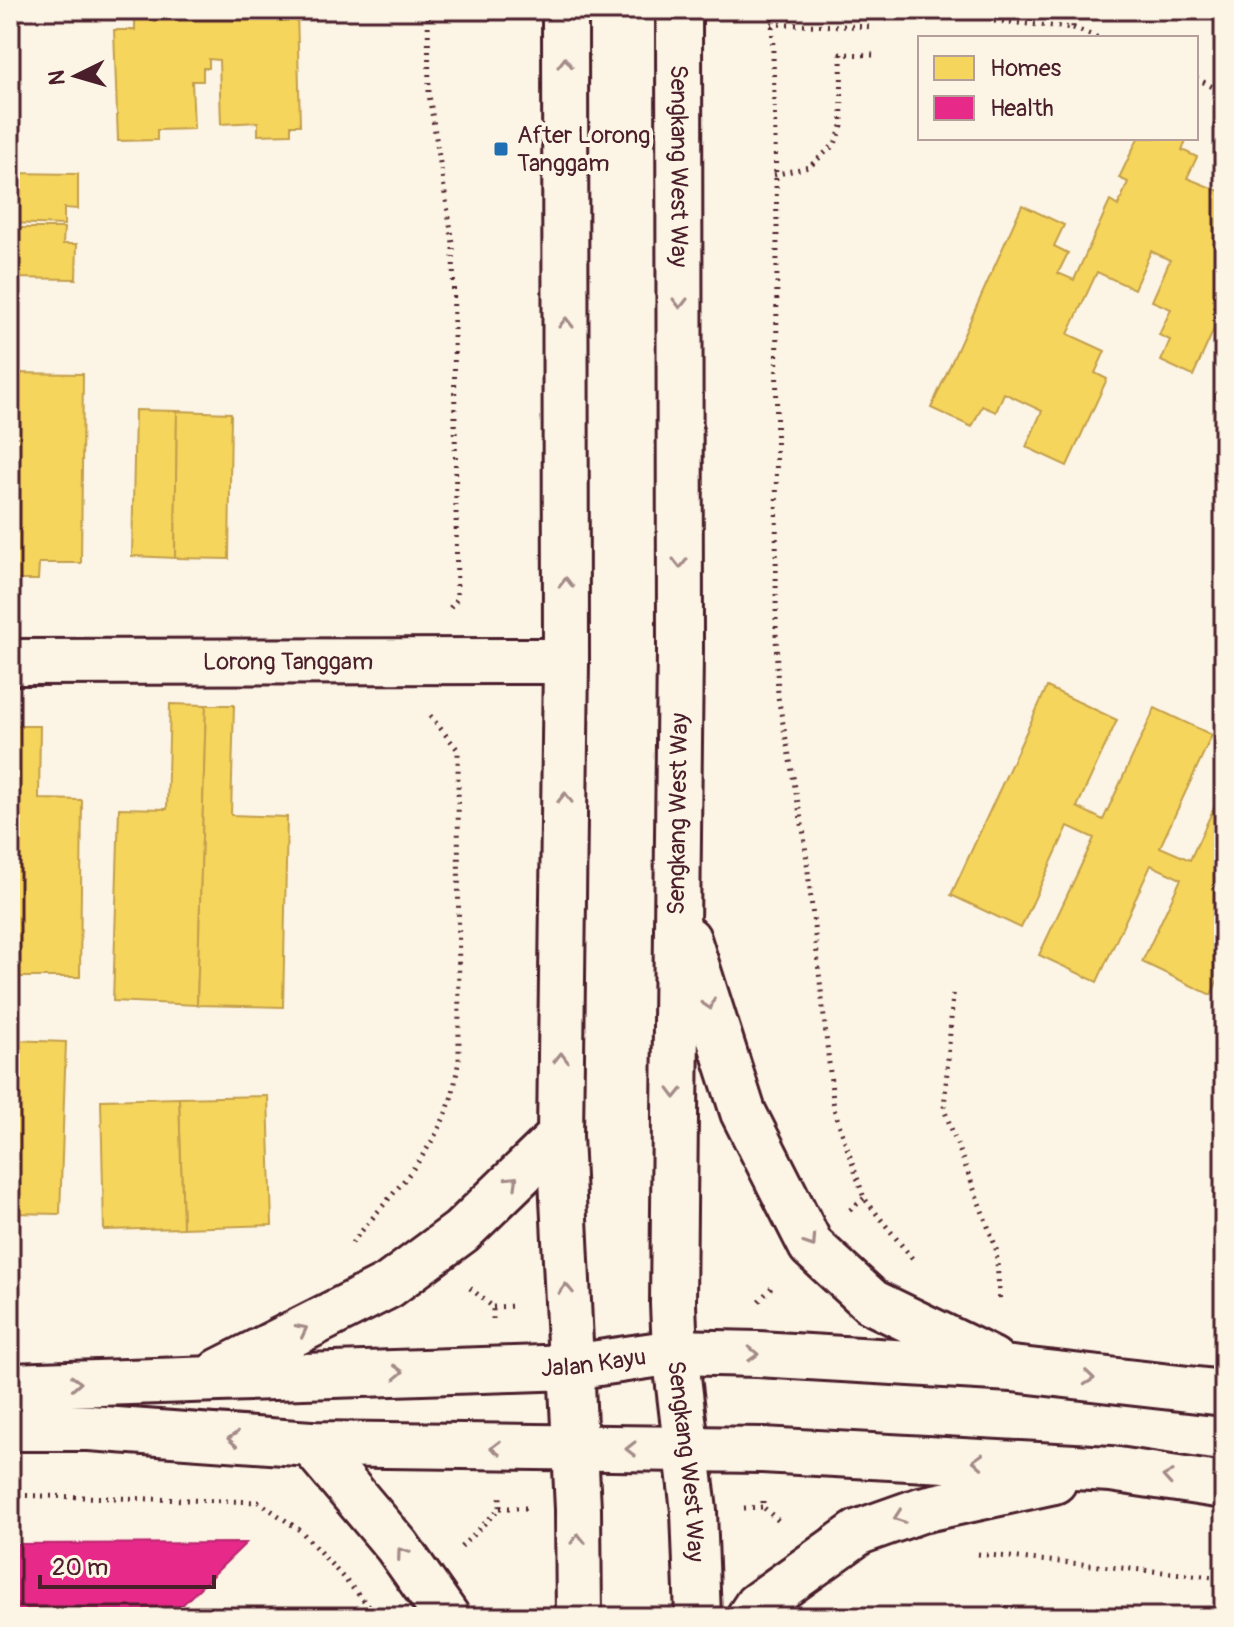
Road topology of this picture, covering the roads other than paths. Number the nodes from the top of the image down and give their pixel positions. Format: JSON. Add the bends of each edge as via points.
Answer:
{"nodes":[{"id":1,"x":565,"y":10,"type":"edge"},
{"id":2,"x":679,"y":10,"type":"edge"},
{"id":3,"x":566,"y":661,"type":"junction"},
{"id":4,"x":10,"y":662,"type":"edge"},
{"id":5,"x":676,"y":903,"type":"junction"},
{"id":6,"x":560,"y":1136,"type":"junction"},
{"id":7,"x":675,"y":1352,"type":"junction"},
{"id":8,"x":571,"y":1367,"type":"junction"},
{"id":9,"x":1012,"y":1369,"type":"junction"},
{"id":10,"x":208,"y":1378,"type":"junction"},
{"id":11,"x":10,"y":1386,"type":"edge"},
{"id":12,"x":1224,"y":1393,"type":"edge"},
{"id":13,"x":10,"y":1428,"type":"edge"},
{"id":14,"x":311,"y":1444,"type":"junction"},
{"id":15,"x":574,"y":1449,"type":"junction"},
{"id":16,"x":687,"y":1449,"type":"junction"},
{"id":17,"x":1111,"y":1469,"type":"junction"},
{"id":18,"x":1224,"y":1486,"type":"edge"},
{"id":19,"x":447,"y":1617,"type":"edge"},
{"id":20,"x":579,"y":1617,"type":"edge"},
{"id":21,"x":698,"y":1617,"type":"edge"},
{"id":22,"x":749,"y":1617,"type":"edge"}],
"edges":[{"from":3,"to":1,"type":"main road","one_way":true},
{"from":2,"to":5,"type":"main road","name":"Sengkang West Way","one_way":true},
{"from":3,"to":4,"type":"main road","name":"Lorong Tanggam"},
{"from":6,"to":3,"type":"main road","one_way":true},
{"from":5,"to":7,"type":"main road","name":"Sengkang West Way","one_way":true},
{"from":5,"to":9,"type":"main road","one_way":true,"via":[[743,1112],[811,1246],[872,1302]]},
{"from":8,"to":6,"type":"main road","one_way":true},
{"from":10,"to":6,"type":"main road","one_way":true,"via":[[388,1286],[461,1232]]},
{"from":7,"to":8,"type":"main road","name":"Jalan Kayu"},
{"from":7,"to":9,"type":"main road","name":"Jalan Kayu","one_way":true},
{"from":7,"to":16,"type":"main road","name":"Sengkang West Way"},
{"from":10,"to":8,"type":"main road","name":"Jalan Kayu","one_way":true},
{"from":8,"to":15,"type":"main road"},
{"from":9,"to":12,"type":"main road","name":"Jalan Kayu","one_way":true},
{"from":11,"to":10,"type":"main road","name":"Jalan Kayu","one_way":true},
{"from":14,"to":13,"type":"main road","one_way":true,"via":[[89,1428]]},
{"from":15,"to":14,"type":"main road","one_way":true},
{"from":19,"to":14,"type":"main road","one_way":true,"via":[[397,1546]]},
{"from":16,"to":15,"type":"main road","one_way":true},
{"from":20,"to":15,"type":"main road","one_way":true},
{"from":17,"to":16,"type":"main road","one_way":true},
{"from":16,"to":21,"type":"main road","name":"Sengkang West Way"},
{"from":18,"to":17,"type":"main road","one_way":true},
{"from":17,"to":22,"type":"main road","one_way":true,"via":[[921,1510],[859,1532],[757,1605]]}]}
